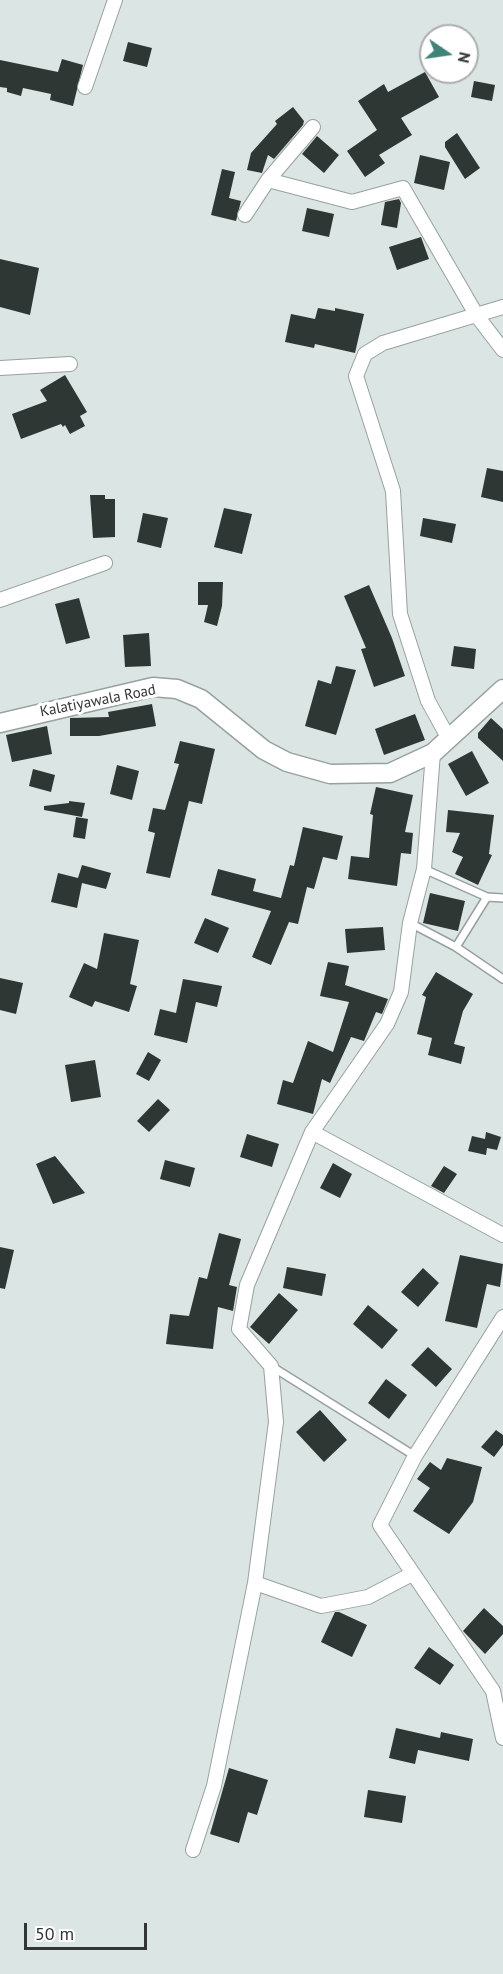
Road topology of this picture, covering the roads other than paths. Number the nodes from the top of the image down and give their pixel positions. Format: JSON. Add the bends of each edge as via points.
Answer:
{"nodes":[{"id":1,"x":115,"y":0,"type":"edge"},
{"id":2,"x":85,"y":87,"type":"dead end"},
{"id":3,"x":313,"y":127,"type":"dead end"},
{"id":4,"x":268,"y":180,"type":"junction"},
{"id":5,"x":245,"y":215,"type":"dead end"},
{"id":6,"x":503,"y":306,"type":"edge"},
{"id":7,"x":477,"y":316,"type":"junction"},
{"id":8,"x":503,"y":350,"type":"edge"},
{"id":9,"x":70,"y":364,"type":"dead end"},
{"id":10,"x":0,"y":368,"type":"edge"},
{"id":11,"x":105,"y":563,"type":"dead end"},
{"id":12,"x":0,"y":600,"type":"edge"},
{"id":13,"x":503,"y":689,"type":"edge"},
{"id":14,"x":0,"y":723,"type":"edge"},
{"id":15,"x":449,"y":739,"type":"junction"},
{"id":16,"x":432,"y":753,"type":"junction"},
{"id":17,"x":424,"y":869,"type":"junction"},
{"id":18,"x":487,"y":897,"type":"junction"},
{"id":19,"x":503,"y":898,"type":"edge"},
{"id":20,"x":410,"y":923,"type":"junction"},
{"id":21,"x":456,"y":947,"type":"junction"},
{"id":22,"x":503,"y":979,"type":"edge"},
{"id":23,"x":312,"y":1132,"type":"junction"},
{"id":24,"x":503,"y":1235,"type":"edge"},
{"id":25,"x":503,"y":1317,"type":"edge"},
{"id":26,"x":271,"y":1366,"type":"junction"},
{"id":27,"x":415,"y":1456,"type":"junction"},
{"id":28,"x":412,"y":1574,"type":"junction"},
{"id":29,"x":255,"y":1583,"type":"junction"},
{"id":30,"x":503,"y":1738,"type":"edge"},
{"id":31,"x":194,"y":1850,"type":"dead end"}],
"edges":[{"from":1,"to":2,"type":"street"},
{"from":3,"to":4,"type":"street"},
{"from":4,"to":5,"type":"street"},
{"from":4,"to":7,"type":"street","via":[[352,202],[403,188]]},
{"from":6,"to":7,"type":"street"},
{"from":7,"to":8,"type":"street"},
{"from":7,"to":15,"type":"street","via":[[382,343],[366,354],[356,376],[393,491],[400,614],[428,700]]},
{"from":9,"to":10,"type":"street"},
{"from":11,"to":12,"type":"street"},
{"from":13,"to":15,"type":"street","name":"Kalatiyawala Road"},
{"from":14,"to":16,"type":"street","name":"Kalatiyawala Road","via":[[153,687],[177,689],[201,699],[264,750],[287,762],[330,774],[390,773]]},
{"from":15,"to":16,"type":"street","name":"Kalatiyawala Road"},
{"from":16,"to":17,"type":"street"},
{"from":17,"to":18,"type":"lane"},
{"from":17,"to":20,"type":"street"},
{"from":18,"to":19,"type":"lane"},
{"from":18,"to":21,"type":"lane"},
{"from":20,"to":21,"type":"lane"},
{"from":20,"to":23,"type":"street","via":[[401,992],[387,1024]]},
{"from":21,"to":22,"type":"lane"},
{"from":23,"to":24,"type":"street"},
{"from":23,"to":26,"type":"street","via":[[247,1285],[239,1329]]},
{"from":25,"to":27,"type":"street"},
{"from":26,"to":27,"type":"lane"},
{"from":26,"to":29,"type":"street","via":[[276,1422]]},
{"from":27,"to":28,"type":"street","via":[[380,1526]]},
{"from":28,"to":29,"type":"street","via":[[368,1597],[321,1606]]},
{"from":28,"to":30,"type":"street","via":[[493,1691]]},
{"from":29,"to":31,"type":"street","via":[[214,1786]]}]}
